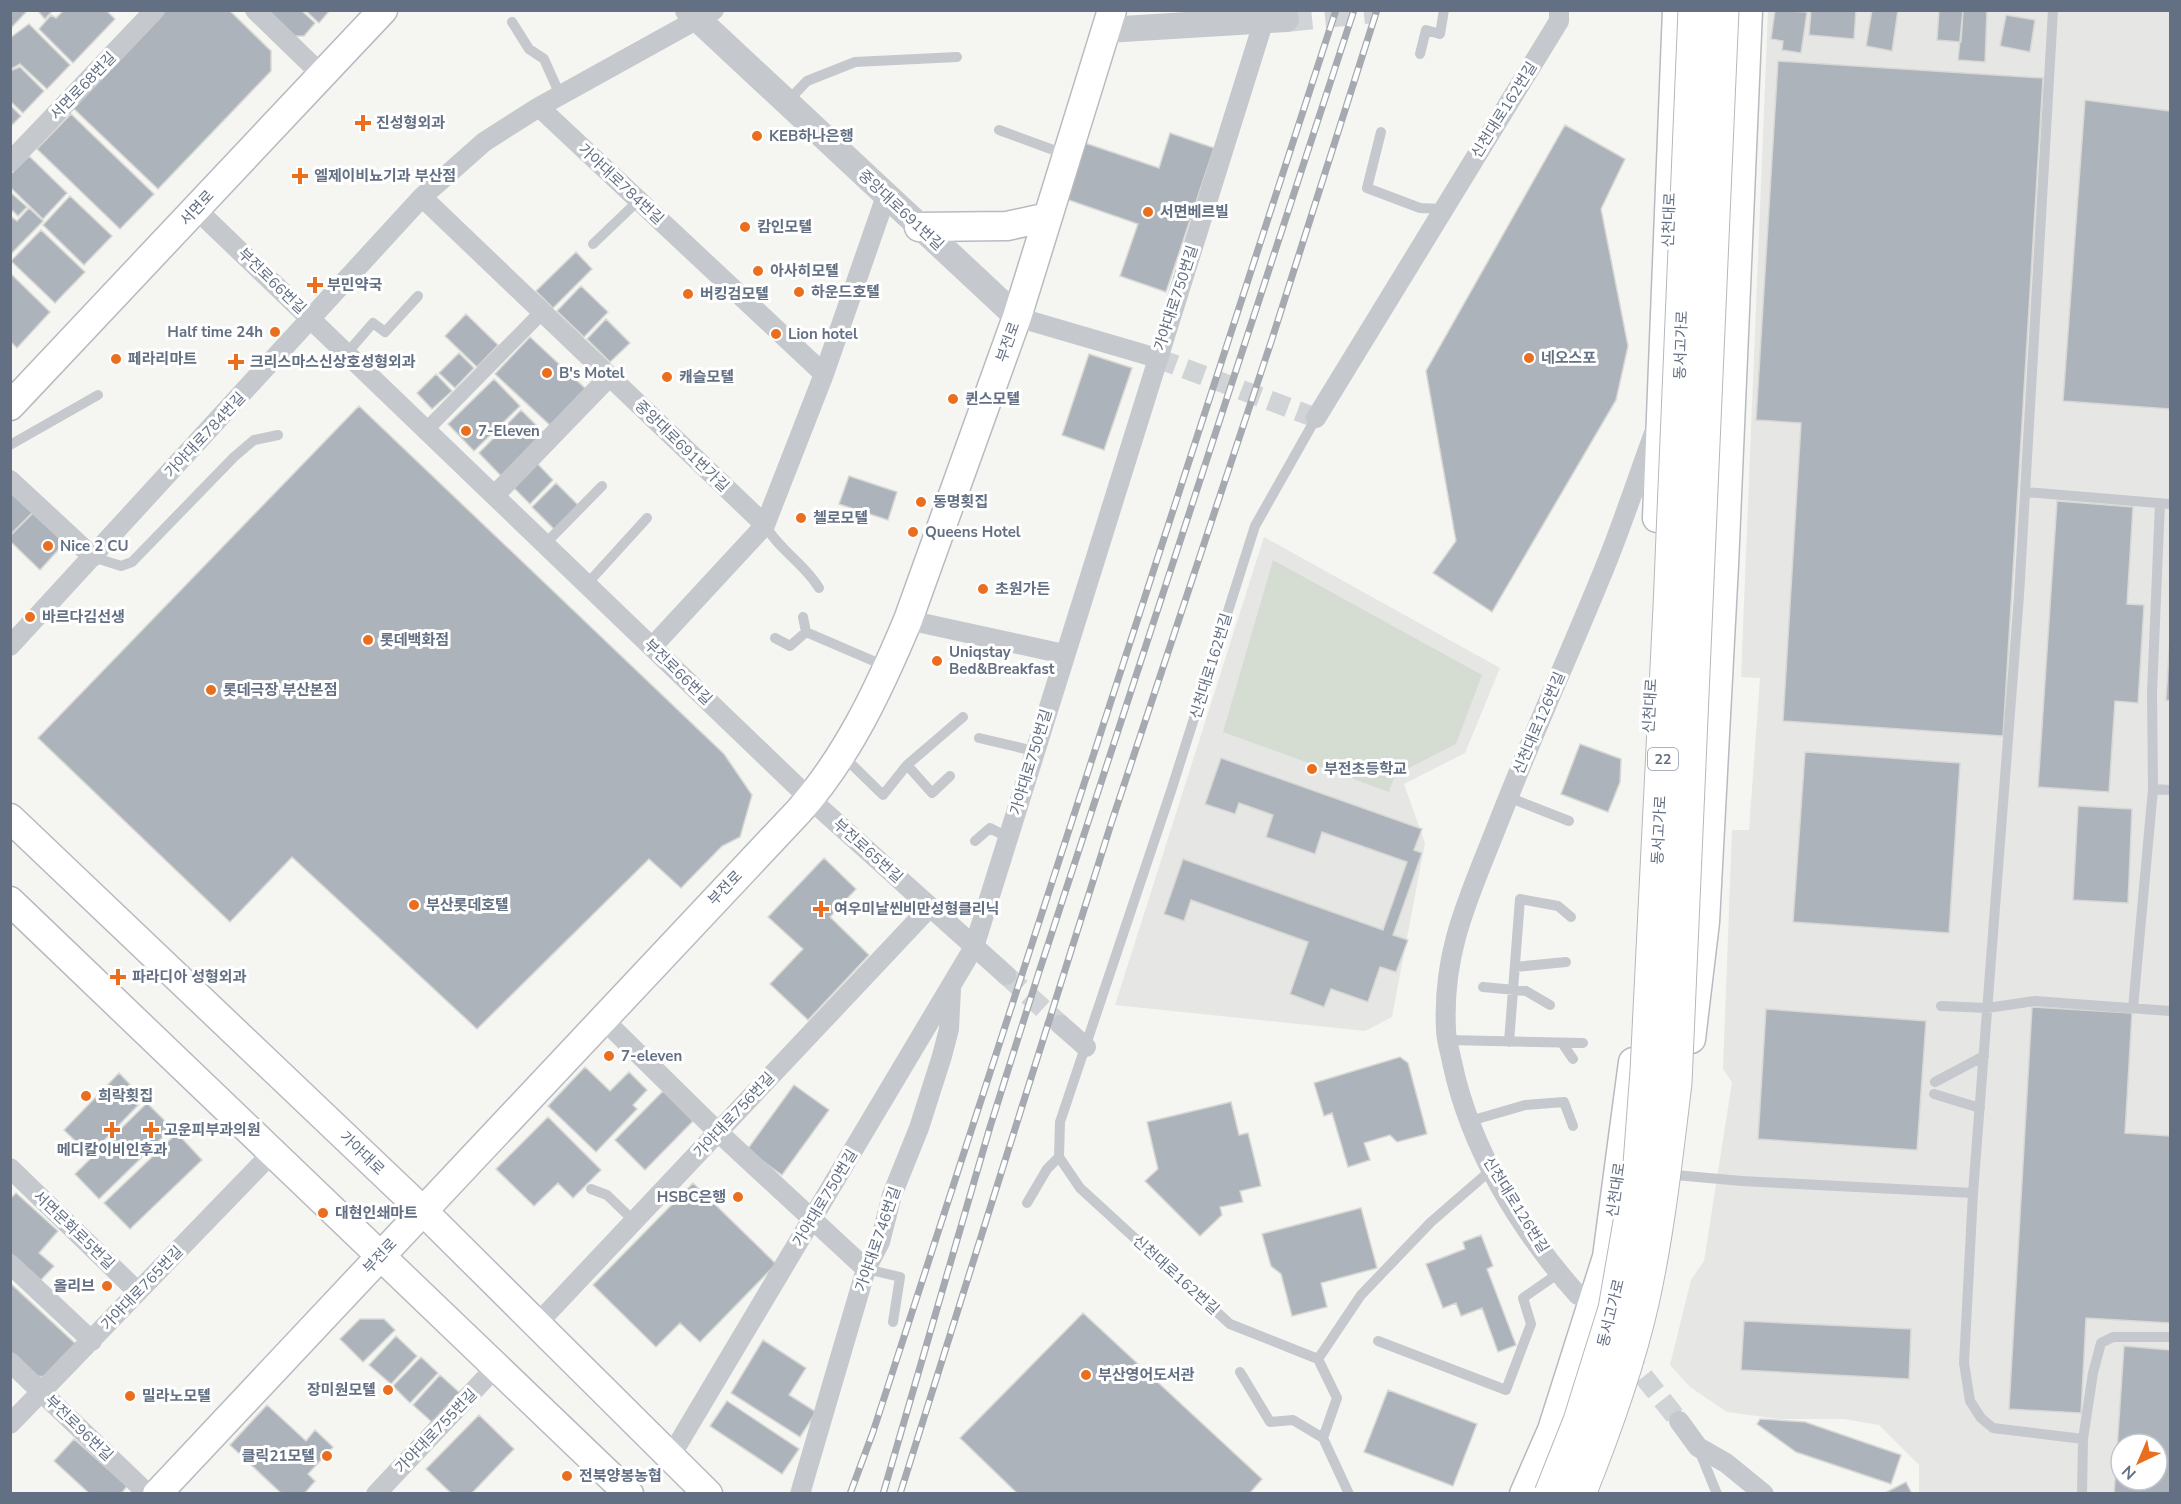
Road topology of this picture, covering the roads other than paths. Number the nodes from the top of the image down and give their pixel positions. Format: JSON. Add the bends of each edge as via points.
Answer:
{"nodes":[{"id":1,"x":155,"y":10,"type":"edge"},
{"id":2,"x":255,"y":10,"type":"edge"},
{"id":3,"x":383,"y":10,"type":"edge"},
{"id":4,"x":1444,"y":10,"type":"edge"},
{"id":5,"x":1559,"y":10,"type":"edge"},
{"id":6,"x":1677,"y":10,"type":"edge"},
{"id":7,"x":1695,"y":10,"type":"edge"},
{"id":8,"x":1722,"y":10,"type":"edge"},
{"id":9,"x":1748,"y":10,"type":"edge"},
{"id":10,"x":2053,"y":10,"type":"edge"},
{"id":11,"x":700,"y":14,"type":"edge"},
{"id":12,"x":1279,"y":16,"type":"edge"},
{"id":13,"x":1109,"y":20,"type":"edge"},
{"id":14,"x":512,"y":21,"type":"dead end"},
{"id":15,"x":1420,"y":54,"type":"dead end"},
{"id":16,"x":957,"y":57,"type":"dead end"},
{"id":17,"x":322,"y":75,"type":"junction"},
{"id":18,"x":560,"y":95,"type":"junction"},
{"id":19,"x":787,"y":103,"type":"junction"},
{"id":20,"x":539,"y":107,"type":"junction"},
{"id":21,"x":999,"y":130,"type":"dead end"},
{"id":22,"x":1380,"y":132,"type":"dead end"},
{"id":23,"x":1068,"y":155,"type":"junction"},
{"id":24,"x":10,"y":162,"type":"edge"},
{"id":25,"x":422,"y":196,"type":"junction"},
{"id":26,"x":885,"y":196,"type":"junction"},
{"id":27,"x":639,"y":200,"type":"junction"},
{"id":28,"x":1443,"y":208,"type":"junction"},
{"id":29,"x":196,"y":209,"type":"junction"},
{"id":30,"x":1048,"y":217,"type":"junction"},
{"id":31,"x":919,"y":227,"type":"junction"},
{"id":32,"x":593,"y":244,"type":"dead end"},
{"id":33,"x":418,"y":296,"type":"dead end"},
{"id":34,"x":542,"y":312,"type":"junction"},
{"id":35,"x":1017,"y":317,"type":"junction"},
{"id":36,"x":311,"y":319,"type":"junction"},
{"id":37,"x":347,"y":353,"type":"junction"},
{"id":38,"x":1157,"y":358,"type":"junction"},
{"id":39,"x":604,"y":371,"type":"junction"},
{"id":40,"x":824,"y":374,"type":"junction"},
{"id":41,"x":98,"y":395,"type":"dead end"},
{"id":42,"x":10,"y":406,"type":"edge"},
{"id":43,"x":1661,"y":413,"type":"junction"},
{"id":44,"x":1316,"y":418,"type":"joint"},
{"id":45,"x":426,"y":430,"type":"junction"},
{"id":46,"x":278,"y":435,"type":"dead end"},
{"id":47,"x":10,"y":445,"type":"edge"},
{"id":48,"x":10,"y":480,"type":"edge"},
{"id":49,"x":602,"y":486,"type":"dead end"},
{"id":50,"x":2025,"y":492,"type":"junction"},
{"id":51,"x":495,"y":495,"type":"junction"},
{"id":52,"x":2165,"y":503,"type":"edge"},
{"id":53,"x":647,"y":518,"type":"dead end"},
{"id":54,"x":765,"y":525,"type":"junction"},
{"id":55,"x":545,"y":544,"type":"junction"},
{"id":56,"x":93,"y":557,"type":"junction"},
{"id":57,"x":587,"y":585,"type":"junction"},
{"id":58,"x":819,"y":588,"type":"dead end"},
{"id":59,"x":803,"y":617,"type":"dead end"},
{"id":60,"x":908,"y":620,"type":"junction"},
{"id":61,"x":806,"y":632,"type":"junction"},
{"id":62,"x":775,"y":638,"type":"dead end"},
{"id":63,"x":10,"y":646,"type":"edge"},
{"id":64,"x":652,"y":647,"type":"junction"},
{"id":65,"x":1064,"y":654,"type":"junction"},
{"id":66,"x":888,"y":667,"type":"junction"},
{"id":67,"x":963,"y":717,"type":"dead end"},
{"id":68,"x":979,"y":738,"type":"dead end"},
{"id":69,"x":1034,"y":752,"type":"junction"},
{"id":70,"x":842,"y":754,"type":"junction"},
{"id":71,"x":907,"y":765,"type":"junction"},
{"id":72,"x":950,"y":776,"type":"dead end"},
{"id":73,"x":2153,"y":789,"type":"junction"},
{"id":74,"x":2170,"y":790,"type":"edge"},
{"id":75,"x":1508,"y":797,"type":"junction"},
{"id":76,"x":810,"y":799,"type":"junction"},
{"id":77,"x":10,"y":818,"type":"edge"},
{"id":78,"x":1569,"y":822,"type":"dead end"},
{"id":79,"x":1007,"y":837,"type":"junction"},
{"id":80,"x":975,"y":841,"type":"dead end"},
{"id":81,"x":10,"y":901,"type":"edge"},
{"id":82,"x":930,"y":907,"type":"junction"},
{"id":83,"x":1571,"y":916,"type":"dead end"},
{"id":84,"x":974,"y":947,"type":"junction"},
{"id":85,"x":1566,"y":962,"type":"dead end"},
{"id":86,"x":1515,"y":967,"type":"junction"},
{"id":87,"x":1006,"y":975,"type":"tunnel mouth"},
{"id":88,"x":951,"y":985,"type":"junction"},
{"id":89,"x":1483,"y":987,"type":"dead end"},
{"id":90,"x":1514,"y":990,"type":"junction"},
{"id":91,"x":1550,"y":1005,"type":"dead end"},
{"id":92,"x":1941,"y":1006,"type":"dead end"},
{"id":93,"x":1987,"y":1008,"type":"junction"},
{"id":94,"x":2133,"y":1008,"type":"junction"},
{"id":95,"x":2170,"y":1011,"type":"edge"},
{"id":96,"x":602,"y":1018,"type":"junction"},
{"id":97,"x":1061,"y":1025,"type":"tunnel mouth"},
{"id":98,"x":1448,"y":1040,"type":"junction"},
{"id":99,"x":1509,"y":1042,"type":"junction"},
{"id":100,"x":1562,"y":1043,"type":"junction"},
{"id":101,"x":1582,"y":1043,"type":"dead end"},
{"id":102,"x":1086,"y":1047,"type":"junction"},
{"id":103,"x":1984,"y":1056,"type":"junction"},
{"id":104,"x":1573,"y":1059,"type":"dead end"},
{"id":105,"x":1935,"y":1082,"type":"dead end"},
{"id":106,"x":1934,"y":1094,"type":"dead end"},
{"id":107,"x":1980,"y":1108,"type":"junction"},
{"id":108,"x":1470,"y":1121,"type":"junction"},
{"id":109,"x":1573,"y":1126,"type":"dead end"},
{"id":110,"x":718,"y":1132,"type":"junction"},
{"id":111,"x":273,"y":1152,"type":"junction"},
{"id":112,"x":1059,"y":1157,"type":"junction"},
{"id":113,"x":10,"y":1168,"type":"edge"},
{"id":114,"x":1491,"y":1170,"type":"junction"},
{"id":115,"x":1675,"y":1175,"type":"junction"},
{"id":116,"x":591,"y":1189,"type":"dead end"},
{"id":117,"x":1973,"y":1193,"type":"junction"},
{"id":118,"x":1027,"y":1203,"type":"dead end"},
{"id":119,"x":422,"y":1210,"type":"junction"},
{"id":120,"x":812,"y":1220,"type":"junction"},
{"id":121,"x":634,"y":1221,"type":"junction"},
{"id":122,"x":380,"y":1256,"type":"junction"},
{"id":123,"x":10,"y":1264,"type":"edge"},
{"id":124,"x":866,"y":1269,"type":"junction"},
{"id":125,"x":1559,"y":1273,"type":"junction"},
{"id":126,"x":138,"y":1292,"type":"junction"},
{"id":127,"x":1578,"y":1294,"type":"dead end"},
{"id":128,"x":893,"y":1322,"type":"dead end"},
{"id":129,"x":538,"y":1323,"type":"junction"},
{"id":130,"x":2170,"y":1337,"type":"edge"},
{"id":131,"x":92,"y":1341,"type":"junction"},
{"id":132,"x":1378,"y":1341,"type":"dead end"},
{"id":133,"x":1318,"y":1359,"type":"junction"},
{"id":134,"x":10,"y":1362,"type":"edge"},
{"id":135,"x":496,"y":1367,"type":"junction"},
{"id":136,"x":1240,"y":1372,"type":"dead end"},
{"id":137,"x":42,"y":1392,"type":"junction"},
{"id":138,"x":611,"y":1395,"type":"junction"},
{"id":139,"x":1679,"y":1421,"type":"tunnel mouth"},
{"id":140,"x":10,"y":1424,"type":"edge"},
{"id":141,"x":1323,"y":1438,"type":"junction"},
{"id":142,"x":2083,"y":1439,"type":"junction"},
{"id":143,"x":1698,"y":1447,"type":"junction"},
{"id":144,"x":675,"y":1449,"type":"junction"},
{"id":145,"x":148,"y":1494,"type":"edge"},
{"id":146,"x":157,"y":1494,"type":"edge"},
{"id":147,"x":376,"y":1494,"type":"edge"},
{"id":148,"x":629,"y":1494,"type":"edge"},
{"id":149,"x":708,"y":1494,"type":"edge"},
{"id":150,"x":728,"y":1494,"type":"edge"},
{"id":151,"x":800,"y":1494,"type":"edge"},
{"id":152,"x":1349,"y":1494,"type":"edge"},
{"id":153,"x":1524,"y":1494,"type":"edge"},
{"id":154,"x":1551,"y":1494,"type":"edge"},
{"id":155,"x":1579,"y":1494,"type":"edge"},
{"id":156,"x":1593,"y":1494,"type":"edge"},
{"id":157,"x":1717,"y":1494,"type":"edge"},
{"id":158,"x":1764,"y":1494,"type":"edge"},
{"id":159,"x":2082,"y":1494,"type":"edge"}],
"edges":[{"from":1,"to":24,"type":"street","name":"서면로68번길"},
{"from":2,"to":17,"type":"street"},
{"from":3,"to":17,"type":"main road","name":"서면로"},
{"from":4,"to":15,"type":"lane","via":[[1440,34],[1426,30]]},
{"from":5,"to":28,"type":"street","name":"신천대로162번길","via":[[1559,21]]},
{"from":6,"to":43,"type":"main road","name":"신천대로"},
{"from":7,"to":154,"type":"highway","name":"동서고가로","number":"22","bridge":true,"via":[[1670,607],[1640,1164],[1615,1309],[1580,1421]]},
{"from":8,"to":155,"type":"highway","name":"동서고가로","number":"22","bridge":true,"via":[[1675,1083],[1663,1184],[1642,1304],[1602,1438]]},
{"from":9,"to":115,"type":"main road","via":[[1705,910]]},
{"from":10,"to":50,"type":"lane"},
{"from":11,"to":18,"type":"street","name":"가야대로784번길"},
{"from":11,"to":19,"type":"street","name":"중앙대로691번길"},
{"from":12,"to":13,"type":"street"},
{"from":12,"to":38,"type":"street","name":"가야대로750번길"},
{"from":13,"to":23,"type":"main road","name":"부전로"},
{"from":14,"to":18,"type":"lane","via":[[530,49],[544,59]]},
{"from":16,"to":19,"type":"lane","via":[[855,62],[807,81]]},
{"from":17,"to":29,"type":"main road","name":"서면로"},
{"from":18,"to":20,"type":"street","name":"가야대로784번길"},
{"from":19,"to":26,"type":"street","name":"중앙대로691번길"},
{"from":20,"to":25,"type":"street","name":"가야대로784번길","via":[[484,142]]},
{"from":20,"to":27,"type":"street","name":"가야대로784번길"},
{"from":21,"to":23,"type":"lane"},
{"from":22,"to":28,"type":"lane","via":[[1367,188],[1420,208]]},
{"from":23,"to":30,"type":"main road","name":"부전로"},
{"from":25,"to":34,"type":"street"},
{"from":25,"to":36,"type":"street","name":"가야대로784번길"},
{"from":26,"to":31,"type":"street","name":"중앙대로691번길"},
{"from":26,"to":40,"type":"street"},
{"from":27,"to":32,"type":"lane"},
{"from":27,"to":40,"type":"street","name":"가야대로784번길"},
{"from":28,"to":44,"type":"street","name":"신천대로162번길"},
{"from":29,"to":36,"type":"street","name":"부전로66번길"},
{"from":29,"to":42,"type":"main road","name":"서면로"},
{"from":30,"to":31,"type":"main road","via":[[1007,226]]},
{"from":30,"to":35,"type":"main road","name":"부전로"},
{"from":31,"to":35,"type":"street","name":"중앙대로691번길"},
{"from":33,"to":37,"type":"lane","via":[[385,332],[374,323]]},
{"from":34,"to":39,"type":"street"},
{"from":34,"to":45,"type":"street"},
{"from":35,"to":38,"type":"street"},
{"from":35,"to":60,"type":"main road","name":"부전로"},
{"from":36,"to":37,"type":"street","name":"부전로66번길"},
{"from":36,"to":56,"type":"street","name":"가야대로784번길"},
{"from":37,"to":45,"type":"street","name":"부전로66번길"},
{"from":38,"to":65,"type":"street","name":"가야대로750번길"},
{"from":39,"to":51,"type":"street"},
{"from":39,"to":54,"type":"street","name":"중앙대로691번가길"},
{"from":40,"to":54,"type":"street"},
{"from":41,"to":47,"type":"lane"},
{"from":43,"to":75,"type":"street","name":"신천대로126번길","via":[[1601,577]]},
{"from":43,"to":153,"type":"main road","name":"신천대로","via":[[1633,1068],[1607,1257],[1552,1430]]},
{"from":44,"to":102,"type":"lane","name":"신천대로162번길","via":[[1255,526]]},
{"from":45,"to":51,"type":"street","name":"부전로66번길"},
{"from":46,"to":56,"type":"lane","via":[[254,440],[234,457],[132,562],[121,566]]},
{"from":48,"to":56,"type":"street"},
{"from":49,"to":55,"type":"lane"},
{"from":50,"to":52,"type":"lane"},
{"from":50,"to":93,"type":"lane"},
{"from":51,"to":55,"type":"street","name":"부전로66번길"},
{"from":52,"to":73,"type":"lane","via":[[2152,693]]},
{"from":53,"to":57,"type":"lane"},
{"from":54,"to":58,"type":"lane","name":"중앙대로691번가길","via":[[775,543]]},
{"from":54,"to":64,"type":"street"},
{"from":55,"to":57,"type":"street","name":"부전로66번길"},
{"from":56,"to":63,"type":"street","name":"가야대로784번길"},
{"from":57,"to":64,"type":"street","name":"부전로66번길"},
{"from":59,"to":61,"type":"lane"},
{"from":60,"to":65,"type":"street"},
{"from":60,"to":66,"type":"main road","name":"부전로"},
{"from":61,"to":62,"type":"lane","via":[[790,646]]},
{"from":61,"to":66,"type":"lane"},
{"from":64,"to":76,"type":"street","name":"부전로66번길"},
{"from":65,"to":69,"type":"street","name":"가야대로750번길"},
{"from":66,"to":70,"type":"main road","name":"부전로"},
{"from":67,"to":71,"type":"lane"},
{"from":68,"to":69,"type":"lane"},
{"from":69,"to":79,"type":"street","name":"가야대로750번길"},
{"from":70,"to":71,"type":"lane","via":[[883,795]]},
{"from":70,"to":76,"type":"main road","name":"부전로"},
{"from":71,"to":72,"type":"lane","via":[[932,793]]},
{"from":73,"to":74,"type":"lane"},
{"from":73,"to":94,"type":"lane"},
{"from":75,"to":78,"type":"lane"},
{"from":75,"to":98,"type":"street","name":"신천대로126번길","via":[[1455,932],[1446,977]]},
{"from":76,"to":82,"type":"street","name":"부전로65번길"},
{"from":76,"to":96,"type":"main road","name":"부전로"},
{"from":77,"to":119,"type":"main road","name":"가야대로"},
{"from":79,"to":80,"type":"lane","via":[[990,828]]},
{"from":79,"to":84,"type":"street","name":"가야대로750번길"},
{"from":81,"to":111,"type":"main road"},
{"from":82,"to":84,"type":"street","name":"부전로65번길"},
{"from":82,"to":110,"type":"street","name":"가야대로756번길"},
{"from":83,"to":86,"type":"lane","via":[[1558,906],[1520,899]]},
{"from":84,"to":87,"type":"street","name":"부전로65번길"},
{"from":84,"to":88,"type":"street","name":"가야대로750번길"},
{"from":85,"to":86,"type":"lane"},
{"from":86,"to":90,"type":"lane"},
{"from":88,"to":120,"type":"street","name":"가야대로750번길"},
{"from":88,"to":124,"type":"street","name":"가야대로746번길","via":[[949,1029],[942,1056],[892,1195],[880,1242]]},
{"from":89,"to":90,"type":"lane"},
{"from":90,"to":91,"type":"lane","via":[[1526,991]]},
{"from":90,"to":99,"type":"lane"},
{"from":92,"to":93,"type":"lane"},
{"from":93,"to":94,"type":"lane","via":[[2035,1001]]},
{"from":93,"to":103,"type":"lane"},
{"from":94,"to":95,"type":"lane"},
{"from":96,"to":110,"type":"street"},
{"from":96,"to":119,"type":"main road","name":"부전로"},
{"from":97,"to":102,"type":"street"},
{"from":98,"to":99,"type":"lane"},
{"from":98,"to":108,"type":"street","name":"신천대로126번길","via":[[1460,1098]]},
{"from":99,"to":100,"type":"lane"},
{"from":100,"to":101,"type":"lane"},
{"from":100,"to":104,"type":"lane"},
{"from":102,"to":112,"type":"lane","name":"신천대로162번길","via":[[1060,1122]]},
{"from":103,"to":105,"type":"lane"},
{"from":103,"to":107,"type":"lane"},
{"from":106,"to":107,"type":"lane"},
{"from":107,"to":117,"type":"lane"},
{"from":108,"to":109,"type":"lane","via":[[1525,1105],[1564,1102]]},
{"from":108,"to":114,"type":"street","name":"신천대로126번길"},
{"from":110,"to":120,"type":"street"},
{"from":110,"to":121,"type":"street","name":"가야대로756번길"},
{"from":111,"to":122,"type":"main road"},
{"from":111,"to":126,"type":"street","name":"가야대로765번길"},
{"from":112,"to":118,"type":"lane"},
{"from":112,"to":133,"type":"lane","name":"신천대로162번길","via":[[1080,1188],[1230,1324]]},
{"from":113,"to":126,"type":"street","name":"서면문화로5번길"},
{"from":114,"to":125,"type":"street","name":"신천대로126번길"},
{"from":114,"to":133,"type":"lane","via":[[1431,1222],[1361,1295]]},
{"from":115,"to":117,"type":"lane"},
{"from":115,"to":156,"type":"main road","via":[[1662,1262],[1641,1351],[1614,1441]]},
{"from":116,"to":121,"type":"lane","via":[[607,1195]]},
{"from":117,"to":142,"type":"lane","via":[[1964,1364],[1970,1401],[1993,1428]]},
{"from":119,"to":122,"type":"main road","name":"부전로"},
{"from":119,"to":129,"type":"main road","name":"가야대로"},
{"from":120,"to":124,"type":"street"},
{"from":120,"to":144,"type":"street","name":"가야대로750번길"},
{"from":121,"to":129,"type":"street","name":"가야대로756번길"},
{"from":122,"to":135,"type":"main road"},
{"from":122,"to":146,"type":"main road","name":"부전로"},
{"from":123,"to":131,"type":"street"},
{"from":124,"to":128,"type":"lane","via":[[900,1277]]},
{"from":124,"to":151,"type":"street","name":"가야대로746번길"},
{"from":125,"to":127,"type":"street","name":"신천대로126번길"},
{"from":125,"to":132,"type":"lane","via":[[1523,1298],[1531,1324],[1506,1390]]},
{"from":126,"to":131,"type":"street","name":"가야대로765번길"},
{"from":129,"to":138,"type":"main road","name":"가야대로"},
{"from":130,"to":142,"type":"lane","via":[[2113,1336],[2101,1343]]},
{"from":131,"to":137,"type":"street","name":"가야대로765번길"},
{"from":133,"to":141,"type":"lane","via":[[1337,1398]]},
{"from":134,"to":137,"type":"street","name":"부전로96번길"},
{"from":135,"to":147,"type":"street","name":"가야대로755번길"},
{"from":135,"to":148,"type":"main road"},
{"from":136,"to":141,"type":"lane","via":[[1270,1422],[1293,1420]]},
{"from":137,"to":140,"type":"street","name":"가야대로765번길"},
{"from":137,"to":145,"type":"street","name":"부전로96번길"},
{"from":138,"to":144,"type":"main road"},
{"from":138,"to":149,"type":"main road","name":"가야대로"},
{"from":139,"to":143,"type":"street"},
{"from":141,"to":152,"type":"lane"},
{"from":142,"to":159,"type":"lane"},
{"from":143,"to":157,"type":"lane"},
{"from":143,"to":158,"type":"street","via":[[1726,1463]]},
{"from":144,"to":150,"type":"main road"}]}
